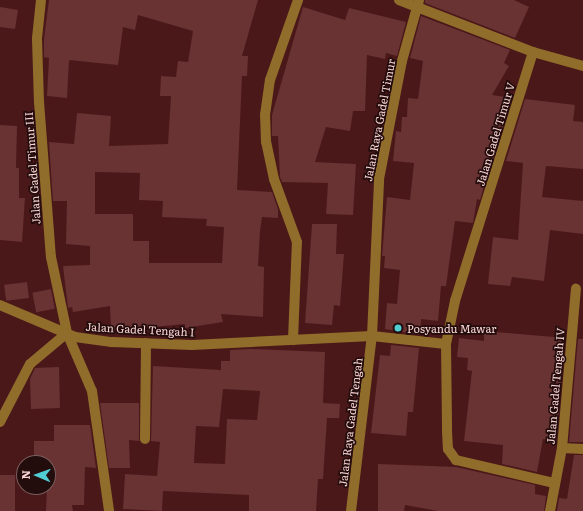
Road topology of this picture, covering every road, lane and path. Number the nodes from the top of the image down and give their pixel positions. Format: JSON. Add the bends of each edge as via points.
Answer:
{"nodes":[{"id":1,"x":41,"y":0,"type":"edge"},
{"id":2,"x":298,"y":0,"type":"edge"},
{"id":3,"x":399,"y":0,"type":"edge"},
{"id":4,"x":418,"y":3,"type":"edge"},
{"id":5,"x":533,"y":52,"type":"junction"},
{"id":6,"x":583,"y":66,"type":"edge"},
{"id":7,"x":576,"y":289,"type":"dead end"},
{"id":8,"x":0,"y":305,"type":"edge"},
{"id":9,"x":67,"y":333,"type":"junction"},
{"id":10,"x":372,"y":336,"type":"junction"},
{"id":11,"x":293,"y":340,"type":"junction"},
{"id":12,"x":146,"y":343,"type":"junction"},
{"id":13,"x":446,"y":344,"type":"junction"},
{"id":14,"x":0,"y":422,"type":"edge"},
{"id":15,"x":145,"y":439,"type":"dead end"},
{"id":16,"x":562,"y":448,"type":"junction"},
{"id":17,"x":583,"y":449,"type":"edge"},
{"id":18,"x":554,"y":483,"type":"junction"},
{"id":19,"x":109,"y":511,"type":"edge"},
{"id":20,"x":351,"y":511,"type":"edge"},
{"id":21,"x":550,"y":511,"type":"edge"}],
"edges":[{"from":1,"to":9,"type":"street","name":"Jalan Gadel Timur III","via":[[37,40],[42,160],[51,257]]},
{"from":2,"to":11,"type":"street","via":[[270,80],[265,115],[266,142],[274,179],[298,242]]},
{"from":3,"to":4,"type":"street"},
{"from":4,"to":5,"type":"street"},
{"from":4,"to":10,"type":"street","name":"Jalan Raya Gadel Timur","via":[[379,179]]},
{"from":5,"to":6,"type":"street"},
{"from":5,"to":13,"type":"street","name":"Jalan Gadel Timur V","via":[[455,301]]},
{"from":7,"to":16,"type":"street","name":"Jalan Gadel Tengah IV"},
{"from":8,"to":9,"type":"street","name":"Jalan Gadel Tengah I"},
{"from":9,"to":12,"type":"street","name":"Jalan Gadel Tengah I","via":[[112,342]]},
{"from":9,"to":14,"type":"street","via":[[30,364]]},
{"from":9,"to":19,"type":"street","via":[[92,391]]},
{"from":10,"to":11,"type":"street","name":"Jalan Gadel Tengah I"},
{"from":10,"to":13,"type":"street","name":"Jalan Gadel Tengah I"},
{"from":10,"to":20,"type":"street","name":"Jalan Raya Gadel Tengah"},
{"from":11,"to":12,"type":"street","name":"Jalan Gadel Tengah I"},
{"from":12,"to":15,"type":"street"},
{"from":13,"to":18,"type":"street","name":"Jalan Gadel Timur V","via":[[447,431],[451,455],[456,460]]},
{"from":16,"to":17,"type":"street"},
{"from":16,"to":18,"type":"street","name":"Jalan Gadel Tengah IV"},
{"from":18,"to":21,"type":"street","name":"Jalan Gadel Tengah IV"}]}
